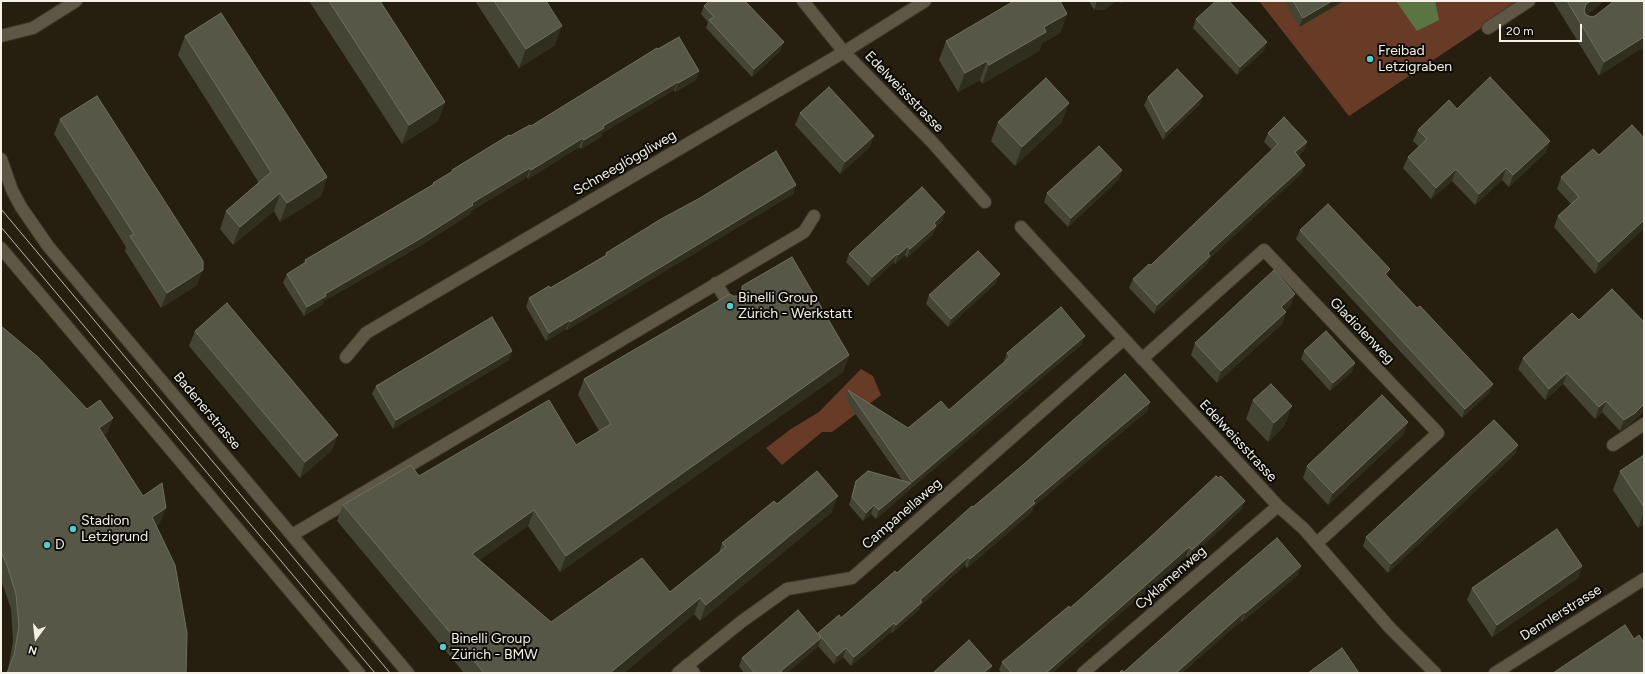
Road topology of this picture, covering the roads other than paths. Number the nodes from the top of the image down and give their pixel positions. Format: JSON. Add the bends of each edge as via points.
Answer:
{"nodes":[{"id":1,"x":76,"y":1,"type":"edge"},
{"id":2,"x":803,"y":1,"type":"edge"},
{"id":3,"x":924,"y":1,"type":"edge"},
{"id":4,"x":1529,"y":1,"type":"edge"},
{"id":5,"x":1488,"y":28,"type":"dead end"},
{"id":6,"x":1,"y":36,"type":"edge"},
{"id":7,"x":844,"y":52,"type":"junction"},
{"id":8,"x":1,"y":158,"type":"edge"},
{"id":9,"x":985,"y":202,"type":"dead end"},
{"id":10,"x":814,"y":216,"type":"dead end"},
{"id":11,"x":1021,"y":227,"type":"dead end"},
{"id":12,"x":1,"y":248,"type":"edge"},
{"id":13,"x":716,"y":283,"type":"junction"},
{"id":14,"x":730,"y":306,"type":"edge"},
{"id":15,"x":1124,"y":339,"type":"junction"},
{"id":16,"x":346,"y":357,"type":"dead end"},
{"id":17,"x":1142,"y":359,"type":"junction"},
{"id":18,"x":1644,"y":424,"type":"edge"},
{"id":19,"x":1613,"y":445,"type":"dead end"},
{"id":20,"x":1278,"y":506,"type":"junction"},
{"id":21,"x":292,"y":535,"type":"junction"},
{"id":22,"x":1317,"y":543,"type":"junction"},
{"id":23,"x":1644,"y":579,"type":"edge"},
{"id":24,"x":687,"y":670,"type":"edge"},
{"id":25,"x":359,"y":673,"type":"edge"},
{"id":26,"x":408,"y":673,"type":"edge"},
{"id":27,"x":1083,"y":673,"type":"edge"},
{"id":28,"x":1435,"y":673,"type":"edge"},
{"id":29,"x":1494,"y":673,"type":"edge"}],
"edges":[{"from":1,"to":6,"type":"street","via":[[33,28]]},
{"from":2,"to":7,"type":"street","name":"Edelweissstrasse"},
{"from":3,"to":7,"type":"street","name":"Schneeglöggliweg"},
{"from":4,"to":5,"type":"street"},
{"from":7,"to":9,"type":"street","name":"Edelweissstrasse","via":[[933,143]]},
{"from":7,"to":16,"type":"street","name":"Schneeglöggliweg","via":[[366,333]]},
{"from":8,"to":21,"type":"street","name":"Badenerstrasse","via":[[21,207],[48,246]]},
{"from":10,"to":13,"type":"street","via":[[804,232]]},
{"from":11,"to":15,"type":"street","name":"Edelweissstrasse"},
{"from":12,"to":25,"type":"street"},
{"from":13,"to":14,"type":"street"},
{"from":13,"to":21,"type":"street"},
{"from":15,"to":17,"type":"street","name":"Edelweissstrasse"},
{"from":15,"to":24,"type":"street","name":"Campanellaweg","via":[[852,578],[787,589],[741,622]]},
{"from":17,"to":20,"type":"street","name":"Edelweissstrasse"},
{"from":17,"to":22,"type":"street","name":"Gladiolenweg","via":[[1264,250],[1438,433]]},
{"from":18,"to":19,"type":"street"},
{"from":20,"to":22,"type":"street","name":"Edelweissstrasse"},
{"from":20,"to":27,"type":"street","name":"Cyklamenweg"},
{"from":21,"to":26,"type":"street","name":"Badenerstrasse"},
{"from":22,"to":28,"type":"street","name":"Edelweissstrasse","via":[[1390,628]]},
{"from":23,"to":29,"type":"street","name":"Dennlerstrasse"}]}
